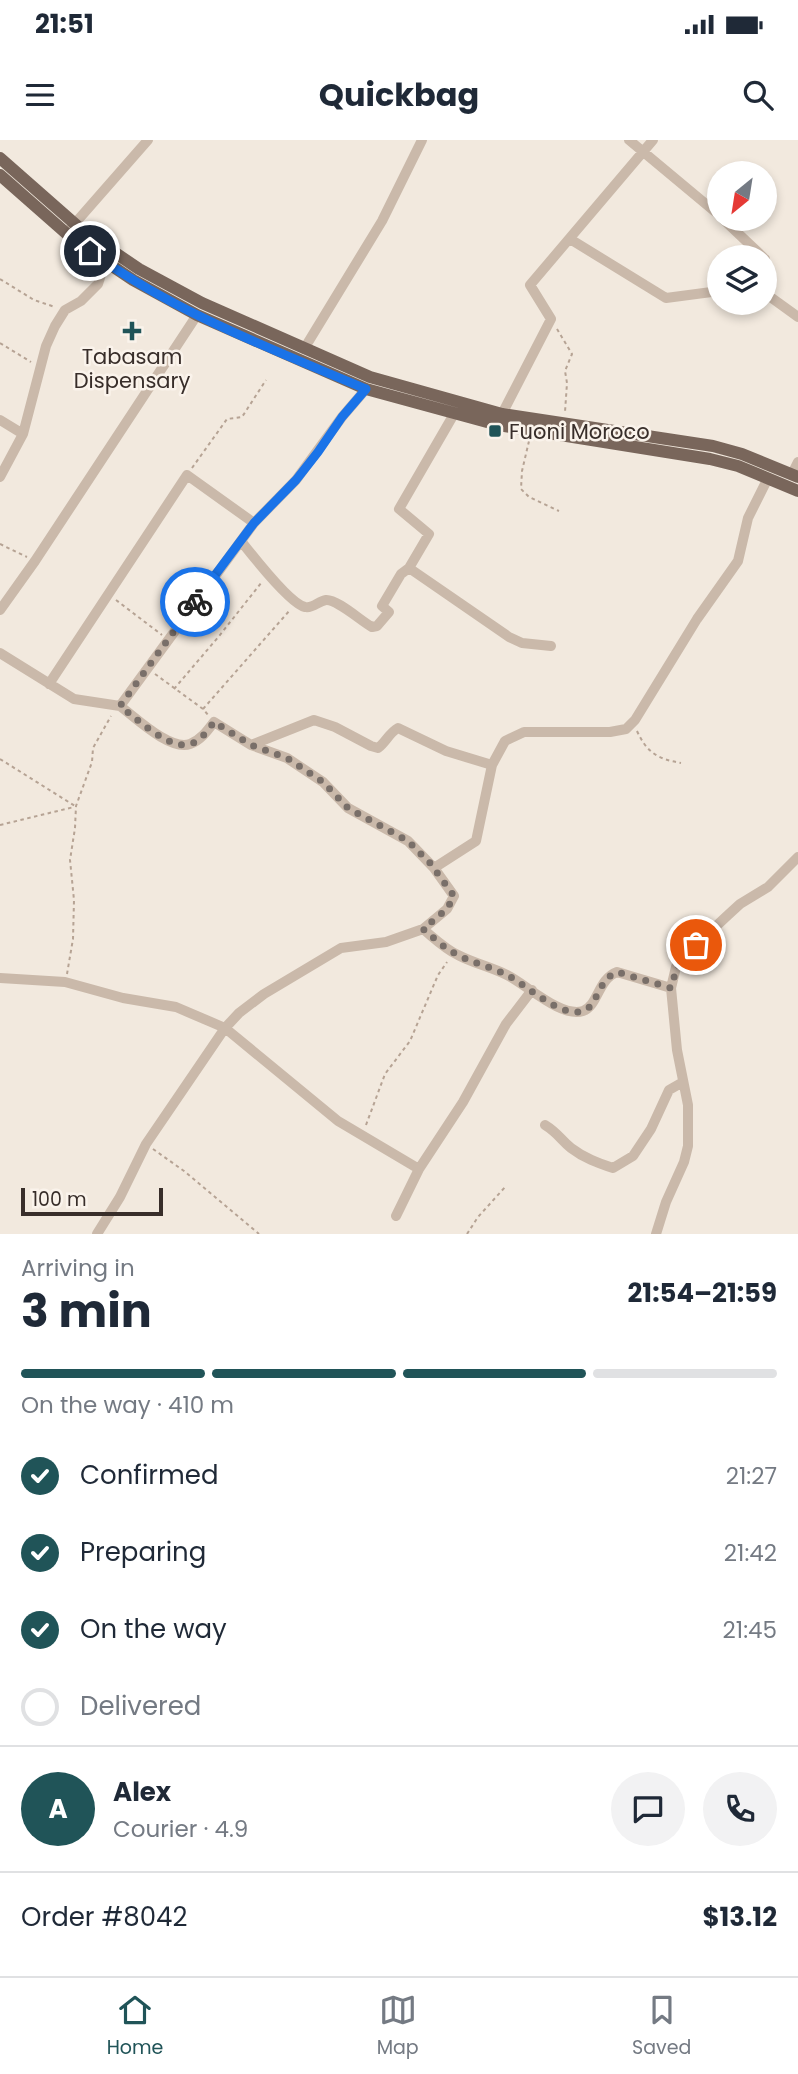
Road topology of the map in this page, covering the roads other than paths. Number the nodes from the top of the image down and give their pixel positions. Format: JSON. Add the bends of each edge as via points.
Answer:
{"nodes":[{"id":1,"x":148,"y":140,"type":"edge"},
{"id":2,"x":422,"y":140,"type":"edge"},
{"id":3,"x":629,"y":140,"type":"edge"},
{"id":4,"x":653,"y":140,"type":"edge"},
{"id":5,"x":642,"y":152,"type":"junction"},
{"id":6,"x":0,"y":159,"type":"edge"},
{"id":7,"x":0,"y":175,"type":"edge"},
{"id":8,"x":707,"y":205,"type":"edge"},
{"id":9,"x":70,"y":228,"type":"junction"},
{"id":10,"x":736,"y":231,"type":"edge"},
{"id":11,"x":570,"y":239,"type":"junction"},
{"id":12,"x":750,"y":245,"type":"edge"},
{"id":13,"x":105,"y":262,"type":"junction"},
{"id":14,"x":707,"y":293,"type":"edge"},
{"id":15,"x":777,"y":303,"type":"edge"},
{"id":16,"x":197,"y":315,"type":"junction"},
{"id":17,"x":798,"y":317,"type":"edge"},
{"id":18,"x":304,"y":349,"type":"junction"},
{"id":19,"x":366,"y":389,"type":"junction"},
{"id":20,"x":454,"y":414,"type":"junction"},
{"id":21,"x":502,"y":414,"type":"junction"},
{"id":22,"x":0,"y":420,"type":"edge"},
{"id":23,"x":23,"y":434,"type":"junction"},
{"id":24,"x":796,"y":471,"type":"edge"},
{"id":25,"x":0,"y":477,"type":"edge"},
{"id":26,"x":768,"y":478,"type":"junction"},
{"id":27,"x":798,"y":491,"type":"edge"},
{"id":28,"x":254,"y":523,"type":"junction"},
{"id":29,"x":241,"y":541,"type":"junction"},
{"id":30,"x":409,"y":568,"type":"junction"},
{"id":31,"x":0,"y":610,"type":"edge"},
{"id":32,"x":551,"y":646,"type":"dead end"},
{"id":33,"x":0,"y":653,"type":"edge"},
{"id":34,"x":49,"y":684,"type":"junction"},
{"id":35,"x":120,"y":706,"type":"junction"},
{"id":36,"x":251,"y":745,"type":"junction"},
{"id":37,"x":492,"y":765,"type":"junction"},
{"id":38,"x":798,"y":857,"type":"edge"},
{"id":39,"x":433,"y":867,"type":"junction"},
{"id":40,"x":423,"y":929,"type":"junction"},
{"id":41,"x":0,"y":978,"type":"edge"},
{"id":42,"x":671,"y":988,"type":"junction"},
{"id":43,"x":532,"y":990,"type":"junction"},
{"id":44,"x":225,"y":1028,"type":"junction"},
{"id":45,"x":682,"y":1082,"type":"junction"},
{"id":46,"x":545,"y":1125,"type":"dead end"},
{"id":47,"x":419,"y":1169,"type":"junction"},
{"id":48,"x":396,"y":1216,"type":"dead end"},
{"id":49,"x":97,"y":1234,"type":"edge"},
{"id":50,"x":656,"y":1234,"type":"edge"}],
"edges":[{"from":1,"to":9,"type":"street"},
{"from":2,"to":18,"type":"street","via":[[382,220]]},
{"from":3,"to":5,"type":"street"},
{"from":4,"to":5,"type":"street"},
{"from":5,"to":8,"type":"street"},
{"from":5,"to":11,"type":"street"},
{"from":6,"to":9,"type":"main road"},
{"from":7,"to":9,"type":"main road"},
{"from":9,"to":13,"type":"main road"},
{"from":9,"to":18,"type":"main road","via":[[202,303]]},
{"from":10,"to":12,"type":"street"},
{"from":11,"to":14,"type":"street","via":[[666,298]]},
{"from":11,"to":21,"type":"street","via":[[530,285],[551,319]]},
{"from":13,"to":16,"type":"main road"},
{"from":13,"to":23,"type":"street","via":[[97,284],[65,310],[46,346]]},
{"from":15,"to":17,"type":"street"},
{"from":16,"to":19,"type":"main road"},
{"from":16,"to":31,"type":"street"},
{"from":18,"to":21,"type":"main road","via":[[370,377]]},
{"from":19,"to":20,"type":"main road"},
{"from":19,"to":28,"type":"street","via":[[296,480]]},
{"from":20,"to":26,"type":"main road","via":[[524,430],[710,459]]},
{"from":20,"to":30,"type":"street","via":[[399,509],[429,534]]},
{"from":21,"to":24,"type":"main road","via":[[713,446]]},
{"from":22,"to":23,"type":"street"},
{"from":23,"to":25,"type":"street"},
{"from":26,"to":27,"type":"main road"},
{"from":26,"to":37,"type":"street","via":[[748,518],[738,561],[635,720],[626,729],[610,732],[524,732],[505,741]]},
{"from":28,"to":29,"type":"street"},
{"from":28,"to":34,"type":"street","via":[[187,475]]},
{"from":29,"to":30,"type":"street","via":[[297,603],[310,607],[332,601],[372,627],[389,612],[382,606]]},
{"from":29,"to":35,"type":"street"},
{"from":30,"to":32,"type":"street","via":[[509,637]]},
{"from":33,"to":34,"type":"street"},
{"from":34,"to":35,"type":"street","via":[[74,699]]},
{"from":35,"to":36,"type":"street","via":[[169,742],[191,744],[214,722]]},
{"from":36,"to":37,"type":"street","via":[[314,720],[378,748],[398,728],[446,751]]},
{"from":36,"to":39,"type":"street","via":[[287,758],[323,782],[348,808],[408,841]]},
{"from":37,"to":39,"type":"street","via":[[476,841]]},
{"from":38,"to":42,"type":"street","via":[[684,956]]},
{"from":39,"to":40,"type":"street","via":[[454,896],[447,909]]},
{"from":40,"to":43,"type":"street","via":[[456,954]]},
{"from":40,"to":44,"type":"street","via":[[386,942],[341,948],[264,994]]},
{"from":41,"to":44,"type":"street","via":[[65,982],[176,1007]]},
{"from":42,"to":43,"type":"street","via":[[617,972],[609,975],[588,1009],[579,1012],[552,1005]]},
{"from":42,"to":45,"type":"street"},
{"from":43,"to":47,"type":"street","via":[[506,1024]]},
{"from":44,"to":47,"type":"street","via":[[329,1114]]},
{"from":44,"to":49,"type":"street","via":[[146,1144]]},
{"from":45,"to":46,"type":"street","via":[[669,1090],[633,1156],[613,1168],[579,1154]]},
{"from":45,"to":50,"type":"street","via":[[689,1118],[688,1146]]},
{"from":47,"to":48,"type":"street"}]}
